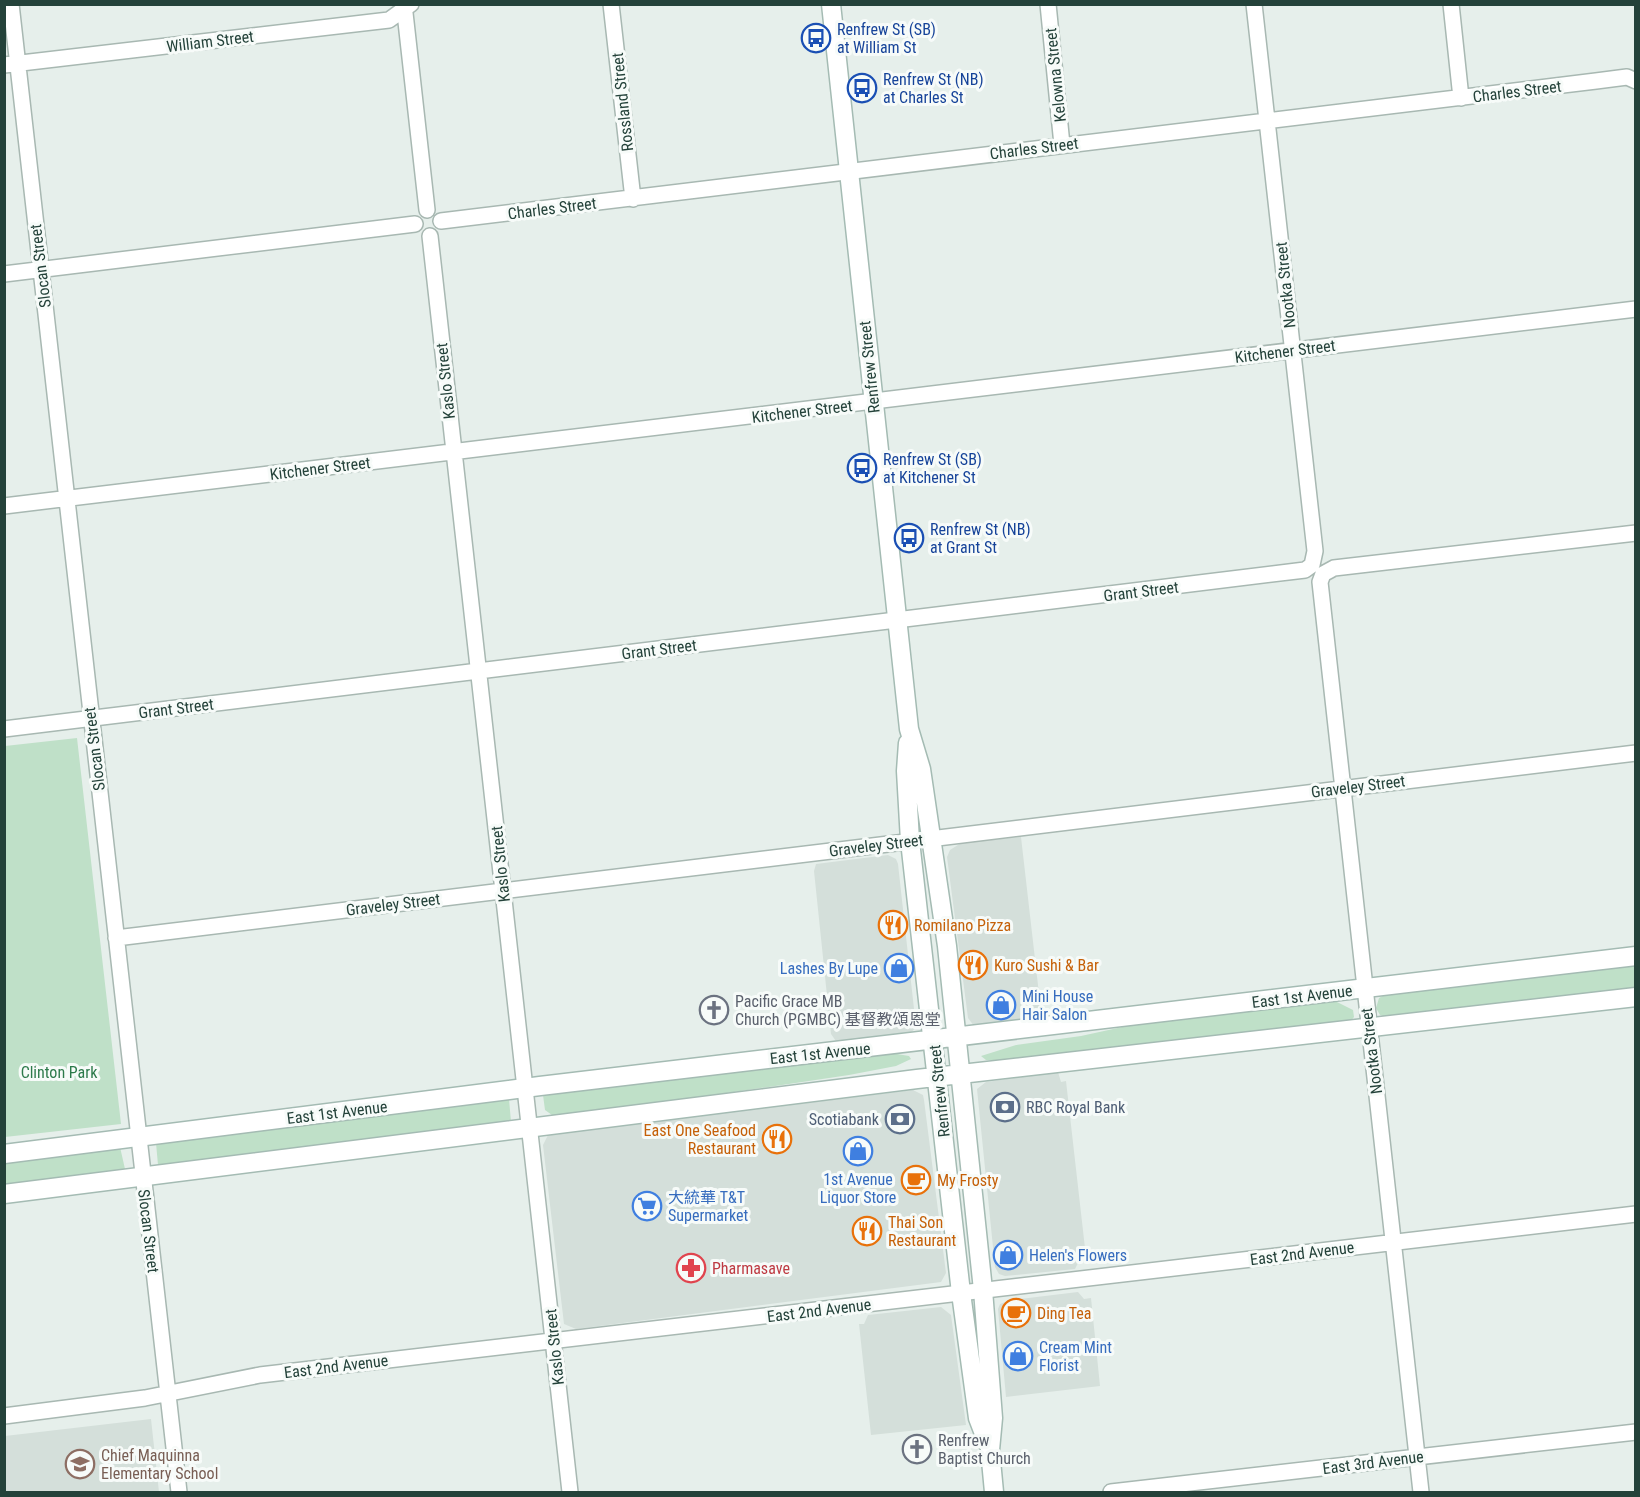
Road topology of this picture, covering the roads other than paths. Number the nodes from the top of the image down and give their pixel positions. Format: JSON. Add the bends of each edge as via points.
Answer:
{"nodes":[{"id":1,"x":11,"y":4,"type":"edge"},
{"id":2,"x":611,"y":4,"type":"edge"},
{"id":3,"x":831,"y":4,"type":"edge"},
{"id":4,"x":1048,"y":4,"type":"edge"},
{"id":5,"x":1254,"y":4,"type":"edge"},
{"id":6,"x":1451,"y":4,"type":"edge"},
{"id":7,"x":407,"y":6,"type":"edge"},
{"id":8,"x":11,"y":64,"type":"edge"},
{"id":9,"x":1633,"y":76,"type":"edge"},
{"id":10,"x":1461,"y":98,"type":"junction"},
{"id":11,"x":1267,"y":121,"type":"junction"},
{"id":12,"x":1062,"y":145,"type":"junction"},
{"id":13,"x":849,"y":172,"type":"junction"},
{"id":14,"x":633,"y":199,"type":"junction"},
{"id":15,"x":427,"y":210,"type":"junction"},
{"id":16,"x":441,"y":221,"type":"junction"},
{"id":17,"x":415,"y":224,"type":"junction"},
{"id":18,"x":430,"y":236,"type":"junction"},
{"id":19,"x":40,"y":270,"type":"junction"},
{"id":20,"x":4,"y":274,"type":"edge"},
{"id":21,"x":1635,"y":309,"type":"edge"},
{"id":22,"x":1292,"y":351,"type":"junction"},
{"id":23,"x":872,"y":402,"type":"junction"},
{"id":24,"x":453,"y":452,"type":"junction"},
{"id":25,"x":66,"y":499,"type":"junction"},
{"id":26,"x":4,"y":506,"type":"edge"},
{"id":27,"x":1635,"y":533,"type":"edge"},
{"id":28,"x":1317,"y":569,"type":"junction"},
{"id":29,"x":897,"y":621,"type":"junction"},
{"id":30,"x":477,"y":671,"type":"junction"},
{"id":31,"x":91,"y":718,"type":"junction"},
{"id":32,"x":4,"y":729,"type":"edge"},
{"id":33,"x":909,"y":729,"type":"junction"},
{"id":34,"x":1635,"y":753,"type":"edge"},
{"id":35,"x":1342,"y":788,"type":"junction"},
{"id":36,"x":932,"y":838,"type":"junction"},
{"id":37,"x":910,"y":841,"type":"junction"},
{"id":38,"x":503,"y":891,"type":"junction"},
{"id":39,"x":116,"y":938,"type":"junction"},
{"id":40,"x":1635,"y":956,"type":"edge"},
{"id":41,"x":1364,"y":988,"type":"junction"},
{"id":42,"x":1635,"y":997,"type":"edge"},
{"id":43,"x":1368,"y":1028,"type":"junction"},
{"id":44,"x":957,"y":1038,"type":"junction"},
{"id":45,"x":934,"y":1040,"type":"junction"},
{"id":46,"x":960,"y":1074,"type":"junction"},
{"id":47,"x":937,"y":1077,"type":"junction"},
{"id":48,"x":527,"y":1088,"type":"junction"},
{"id":49,"x":531,"y":1129,"type":"junction"},
{"id":50,"x":138,"y":1137,"type":"junction"},
{"id":51,"x":4,"y":1154,"type":"edge"},
{"id":52,"x":142,"y":1176,"type":"junction"},
{"id":53,"x":4,"y":1194,"type":"edge"},
{"id":54,"x":1635,"y":1214,"type":"edge"},
{"id":55,"x":1393,"y":1242,"type":"junction"},
{"id":56,"x":983,"y":1290,"type":"junction"},
{"id":57,"x":961,"y":1293,"type":"junction"},
{"id":58,"x":553,"y":1341,"type":"junction"},
{"id":59,"x":167,"y":1393,"type":"junction"},
{"id":60,"x":4,"y":1416,"type":"edge"},
{"id":61,"x":1635,"y":1432,"type":"edge"},
{"id":62,"x":990,"y":1450,"type":"junction"},
{"id":63,"x":1416,"y":1457,"type":"junction"},
{"id":64,"x":179,"y":1492,"type":"edge"},
{"id":65,"x":570,"y":1492,"type":"edge"},
{"id":66,"x":994,"y":1492,"type":"edge"},
{"id":67,"x":1111,"y":1492,"type":"edge"},
{"id":68,"x":1421,"y":1492,"type":"edge"}],
"edges":[{"from":1,"to":8,"type":"street","name":"Slocan Street"},
{"from":2,"to":14,"type":"street","name":"Rossland Street"},
{"from":3,"to":13,"type":"main road","name":"Renfrew Street"},
{"from":4,"to":12,"type":"street","name":"Kelowna Street"},
{"from":5,"to":11,"type":"street","name":"Nootka Street"},
{"from":6,"to":10,"type":"street"},
{"from":7,"to":8,"type":"street","name":"William Street","via":[[386,21]]},
{"from":7,"to":15,"type":"street"},
{"from":8,"to":19,"type":"street","name":"Slocan Street"},
{"from":9,"to":10,"type":"street","name":"Charles Street"},
{"from":10,"to":11,"type":"street","name":"Charles Street"},
{"from":11,"to":12,"type":"street","name":"Charles Street"},
{"from":11,"to":22,"type":"street","name":"Nootka Street"},
{"from":12,"to":13,"type":"street","name":"Charles Street"},
{"from":13,"to":14,"type":"street","name":"Charles Street"},
{"from":13,"to":23,"type":"main road","name":"Renfrew Street"},
{"from":14,"to":16,"type":"street","name":"Charles Street"},
{"from":15,"to":16,"type":"street","via":[[438,214]]},
{"from":15,"to":17,"type":"street","via":[[416,216]]},
{"from":16,"to":18,"type":"street","via":[[437,233]]},
{"from":17,"to":18,"type":"street","via":[[418,232]]},
{"from":17,"to":19,"type":"street"},
{"from":18,"to":24,"type":"street","name":"Kaslo Street"},
{"from":19,"to":20,"type":"street"},
{"from":19,"to":25,"type":"street","name":"Slocan Street"},
{"from":21,"to":22,"type":"street","name":"Kitchener Street"},
{"from":22,"to":23,"type":"street","name":"Kitchener Street"},
{"from":22,"to":28,"type":"street","name":"Nootka Street"},
{"from":23,"to":24,"type":"street","name":"Kitchener Street"},
{"from":23,"to":29,"type":"main road","name":"Renfrew Street"},
{"from":24,"to":25,"type":"street","name":"Kitchener Street"},
{"from":24,"to":30,"type":"street","name":"Kaslo Street"},
{"from":25,"to":26,"type":"street","name":"Kitchener Street"},
{"from":25,"to":31,"type":"street","name":"Slocan Street"},
{"from":27,"to":28,"type":"street","name":"Grant Street"},
{"from":28,"to":29,"type":"street","name":"Grant Street"},
{"from":28,"to":35,"type":"street","name":"Nootka Street"},
{"from":29,"to":30,"type":"street","name":"Grant Street"},
{"from":29,"to":33,"type":"main road","name":"Renfrew Street"},
{"from":30,"to":31,"type":"street","name":"Grant Street"},
{"from":30,"to":38,"type":"street","name":"Kaslo Street"},
{"from":31,"to":32,"type":"street","name":"Grant Street"},
{"from":31,"to":39,"type":"street","name":"Slocan Street"},
{"from":33,"to":36,"type":"main road","name":"Renfrew Street","via":[[921,769]]},
{"from":33,"to":37,"type":"main road","name":"Renfrew Street","via":[[906,771]]},
{"from":34,"to":35,"type":"street","name":"Graveley Street"},
{"from":35,"to":36,"type":"street","name":"Graveley Street"},
{"from":35,"to":41,"type":"street","name":"Nootka Street"},
{"from":36,"to":37,"type":"street","name":"Graveley Street"},
{"from":36,"to":44,"type":"main road","name":"Renfrew Street"},
{"from":37,"to":38,"type":"street","name":"Graveley Street"},
{"from":37,"to":45,"type":"main road","name":"Renfrew Street"},
{"from":38,"to":39,"type":"street","name":"Graveley Street"},
{"from":38,"to":48,"type":"street","name":"Kaslo Street"},
{"from":39,"to":50,"type":"street","name":"Slocan Street"},
{"from":40,"to":41,"type":"main road","name":"East 1st Avenue"},
{"from":41,"to":43,"type":"street","name":"Nootka Street"},
{"from":41,"to":44,"type":"main road","name":"East 1st Avenue"},
{"from":42,"to":43,"type":"main road"},
{"from":43,"to":46,"type":"main road"},
{"from":43,"to":55,"type":"street","name":"Nootka Street"},
{"from":44,"to":45,"type":"main road","name":"East 1st Avenue"},
{"from":44,"to":46,"type":"main road","name":"Renfrew Street"},
{"from":45,"to":47,"type":"main road","name":"Renfrew Street"},
{"from":45,"to":48,"type":"main road","name":"East 1st Avenue"},
{"from":46,"to":47,"type":"main road"},
{"from":46,"to":56,"type":"main road","name":"Renfrew Street"},
{"from":47,"to":49,"type":"main road"},
{"from":47,"to":57,"type":"main road","name":"Renfrew Street"},
{"from":48,"to":49,"type":"street","name":"Kaslo Street"},
{"from":48,"to":50,"type":"main road","name":"East 1st Avenue"},
{"from":49,"to":52,"type":"main road"},
{"from":49,"to":58,"type":"street","name":"Kaslo Street"},
{"from":50,"to":51,"type":"main road","name":"East 1st Avenue"},
{"from":50,"to":52,"type":"street","name":"Slocan Street"},
{"from":52,"to":53,"type":"main road"},
{"from":52,"to":59,"type":"street","name":"Slocan Street"},
{"from":54,"to":55,"type":"street","name":"East 2nd Avenue"},
{"from":55,"to":56,"type":"street","name":"East 2nd Avenue"},
{"from":55,"to":63,"type":"street","name":"Nootka Street"},
{"from":56,"to":57,"type":"street","name":"East 2nd Avenue"},
{"from":56,"to":62,"type":"main road","name":"Renfrew Street","via":[[993,1418]]},
{"from":57,"to":58,"type":"street","name":"East 2nd Avenue"},
{"from":57,"to":62,"type":"main road","name":"Renfrew Street","via":[[978,1418]]},
{"from":58,"to":59,"type":"street","name":"East 2nd Avenue","via":[[261,1375]]},
{"from":58,"to":65,"type":"street","name":"Kaslo Street"},
{"from":59,"to":60,"type":"street","name":"East 2nd Avenue"},
{"from":59,"to":64,"type":"street","name":"Slocan Street"},
{"from":61,"to":63,"type":"street","name":"East 3rd Avenue"},
{"from":62,"to":66,"type":"main road","name":"Renfrew Street"},
{"from":63,"to":67,"type":"street","name":"East 3rd Avenue"},
{"from":63,"to":68,"type":"street","name":"Nootka Street"}]}
